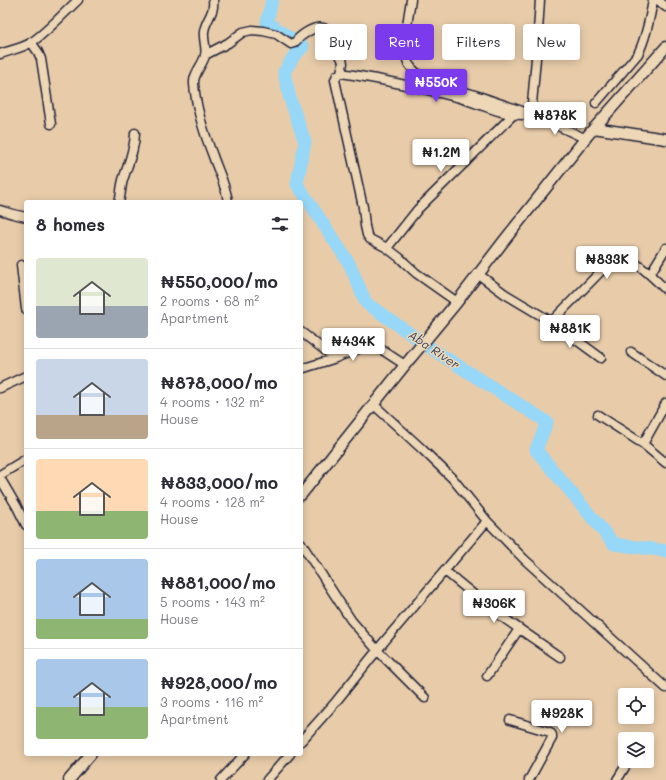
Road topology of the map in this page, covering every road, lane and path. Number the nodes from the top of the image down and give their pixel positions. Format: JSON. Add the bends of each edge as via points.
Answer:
{"nodes":[{"id":1,"x":78,"y":0,"type":"edge"},
{"id":2,"x":213,"y":0,"type":"edge"},
{"id":3,"x":411,"y":0,"type":"edge"},
{"id":4,"x":538,"y":0,"type":"edge"},
{"id":5,"x":653,"y":0,"type":"edge"},
{"id":6,"x":31,"y":42,"type":"junction"},
{"id":7,"x":666,"y":47,"type":"edge"},
{"id":8,"x":0,"y":54,"type":"edge"},
{"id":9,"x":205,"y":55,"type":"junction"},
{"id":10,"x":341,"y":73,"type":"junction"},
{"id":11,"x":596,"y":103,"type":"dead end"},
{"id":12,"x":513,"y":115,"type":"junction"},
{"id":13,"x":531,"y":115,"type":"junction"},
{"id":14,"x":51,"y":124,"type":"dead end"},
{"id":15,"x":594,"y":128,"type":"junction"},
{"id":16,"x":135,"y":133,"type":"dead end"},
{"id":17,"x":586,"y":138,"type":"junction"},
{"id":18,"x":666,"y":139,"type":"edge"},
{"id":19,"x":119,"y":200,"type":"edge"},
{"id":20,"x":228,"y":200,"type":"edge"},
{"id":21,"x":0,"y":210,"type":"edge"},
{"id":22,"x":24,"y":217,"type":"edge"},
{"id":23,"x":387,"y":248,"type":"junction"},
{"id":24,"x":666,"y":248,"type":"edge"},
{"id":25,"x":21,"y":265,"type":"dead end"},
{"id":26,"x":478,"y":274,"type":"junction"},
{"id":27,"x":650,"y":274,"type":"junction"},
{"id":28,"x":666,"y":290,"type":"edge"},
{"id":29,"x":24,"y":291,"type":"edge"},
{"id":30,"x":457,"y":302,"type":"junction"},
{"id":31,"x":552,"y":322,"type":"junction"},
{"id":32,"x":303,"y":334,"type":"edge"},
{"id":33,"x":631,"y":352,"type":"dead end"},
{"id":34,"x":335,"y":358,"type":"junction"},
{"id":35,"x":600,"y":358,"type":"dead end"},
{"id":36,"x":404,"y":365,"type":"junction"},
{"id":37,"x":303,"y":368,"type":"edge"},
{"id":38,"x":666,"y":376,"type":"edge"},
{"id":39,"x":24,"y":377,"type":"edge"},
{"id":40,"x":0,"y":388,"type":"edge"},
{"id":41,"x":666,"y":403,"type":"edge"},
{"id":42,"x":373,"y":404,"type":"junction"},
{"id":43,"x":598,"y":416,"type":"dead end"},
{"id":44,"x":643,"y":444,"type":"junction"},
{"id":45,"x":24,"y":460,"type":"edge"},
{"id":46,"x":666,"y":463,"type":"edge"},
{"id":47,"x":0,"y":475,"type":"edge"},
{"id":48,"x":0,"y":478,"type":"edge"},
{"id":49,"x":303,"y":492,"type":"edge"},
{"id":50,"x":24,"y":521,"type":"edge"},
{"id":51,"x":487,"y":521,"type":"junction"},
{"id":52,"x":303,"y":546,"type":"edge"},
{"id":53,"x":445,"y":571,"type":"junction"},
{"id":54,"x":519,"y":629,"type":"junction"},
{"id":55,"x":377,"y":650,"type":"junction"},
{"id":56,"x":560,"y":657,"type":"dead end"},
{"id":57,"x":487,"y":676,"type":"dead end"},
{"id":58,"x":666,"y":688,"type":"edge"},
{"id":59,"x":425,"y":698,"type":"dead end"},
{"id":60,"x":510,"y":720,"type":"dead end"},
{"id":61,"x":303,"y":740,"type":"edge"},
{"id":62,"x":89,"y":756,"type":"edge"},
{"id":63,"x":243,"y":756,"type":"edge"},
{"id":64,"x":288,"y":756,"type":"edge"},
{"id":65,"x":625,"y":768,"type":"dead end"},
{"id":66,"x":69,"y":780,"type":"edge"},
{"id":67,"x":221,"y":780,"type":"edge"},
{"id":68,"x":267,"y":780,"type":"edge"},
{"id":69,"x":528,"y":780,"type":"edge"},
{"id":70,"x":617,"y":780,"type":"edge"}],
"edges":[{"from":1,"to":6,"type":"street"},
{"from":2,"to":9,"type":"street","via":[[212,13],[204,31]]},
{"from":3,"to":13,"type":"street","via":[[405,53],[409,65],[416,72],[435,82]]},
{"from":4,"to":13,"type":"street"},
{"from":5,"to":11,"type":"street","via":[[638,54]]},
{"from":6,"to":8,"type":"street"},
{"from":6,"to":14,"type":"street","via":[[41,59]]},
{"from":7,"to":15,"type":"street"},
{"from":9,"to":10,"type":"street","via":[[243,32],[252,30],[276,34],[290,44],[319,27],[328,31],[342,59]]},
{"from":9,"to":20,"type":"street","via":[[194,77],[194,84],[200,117],[224,182]]},
{"from":10,"to":12,"type":"street","via":[[404,84]]},
{"from":10,"to":23,"type":"street","via":[[337,75],[336,80],[367,235]]},
{"from":12,"to":13,"type":"street"},
{"from":12,"to":23,"type":"street","via":[[418,209]]},
{"from":13,"to":17,"type":"street"},
{"from":15,"to":17,"type":"street"},
{"from":15,"to":18,"type":"street"},
{"from":16,"to":19,"type":"street"},
{"from":17,"to":26,"type":"street"},
{"from":21,"to":22,"type":"street"},
{"from":23,"to":30,"type":"street","via":[[416,273]]},
{"from":24,"to":27,"type":"street"},
{"from":25,"to":29,"type":"street"},
{"from":26,"to":30,"type":"street"},
{"from":26,"to":31,"type":"street","via":[[505,294]]},
{"from":27,"to":28,"type":"street"},
{"from":27,"to":31,"type":"street","via":[[622,257],[612,260]]},
{"from":30,"to":36,"type":"street"},
{"from":31,"to":35,"type":"street"},
{"from":32,"to":34,"type":"street"},
{"from":33,"to":38,"type":"street"},
{"from":34,"to":36,"type":"street","via":[[371,346],[386,352]]},
{"from":34,"to":37,"type":"street"},
{"from":36,"to":42,"type":"street"},
{"from":39,"to":40,"type":"street"},
{"from":41,"to":44,"type":"street"},
{"from":42,"to":49,"type":"street"},
{"from":42,"to":51,"type":"street","via":[[453,479]]},
{"from":43,"to":44,"type":"street"},
{"from":44,"to":46,"type":"street"},
{"from":45,"to":47,"type":"street"},
{"from":48,"to":50,"type":"street"},
{"from":51,"to":53,"type":"street"},
{"from":51,"to":58,"type":"street","via":[[524,559]]},
{"from":52,"to":55,"type":"street","via":[[351,620]]},
{"from":53,"to":54,"type":"street"},
{"from":53,"to":55,"type":"street"},
{"from":54,"to":56,"type":"street"},
{"from":54,"to":57,"type":"street"},
{"from":55,"to":59,"type":"street"},
{"from":55,"to":61,"type":"street"},
{"from":60,"to":69,"type":"street","via":[[552,734]]},
{"from":62,"to":66,"type":"street"},
{"from":63,"to":67,"type":"street"},
{"from":64,"to":68,"type":"street"},
{"from":65,"to":70,"type":"street"}]}
